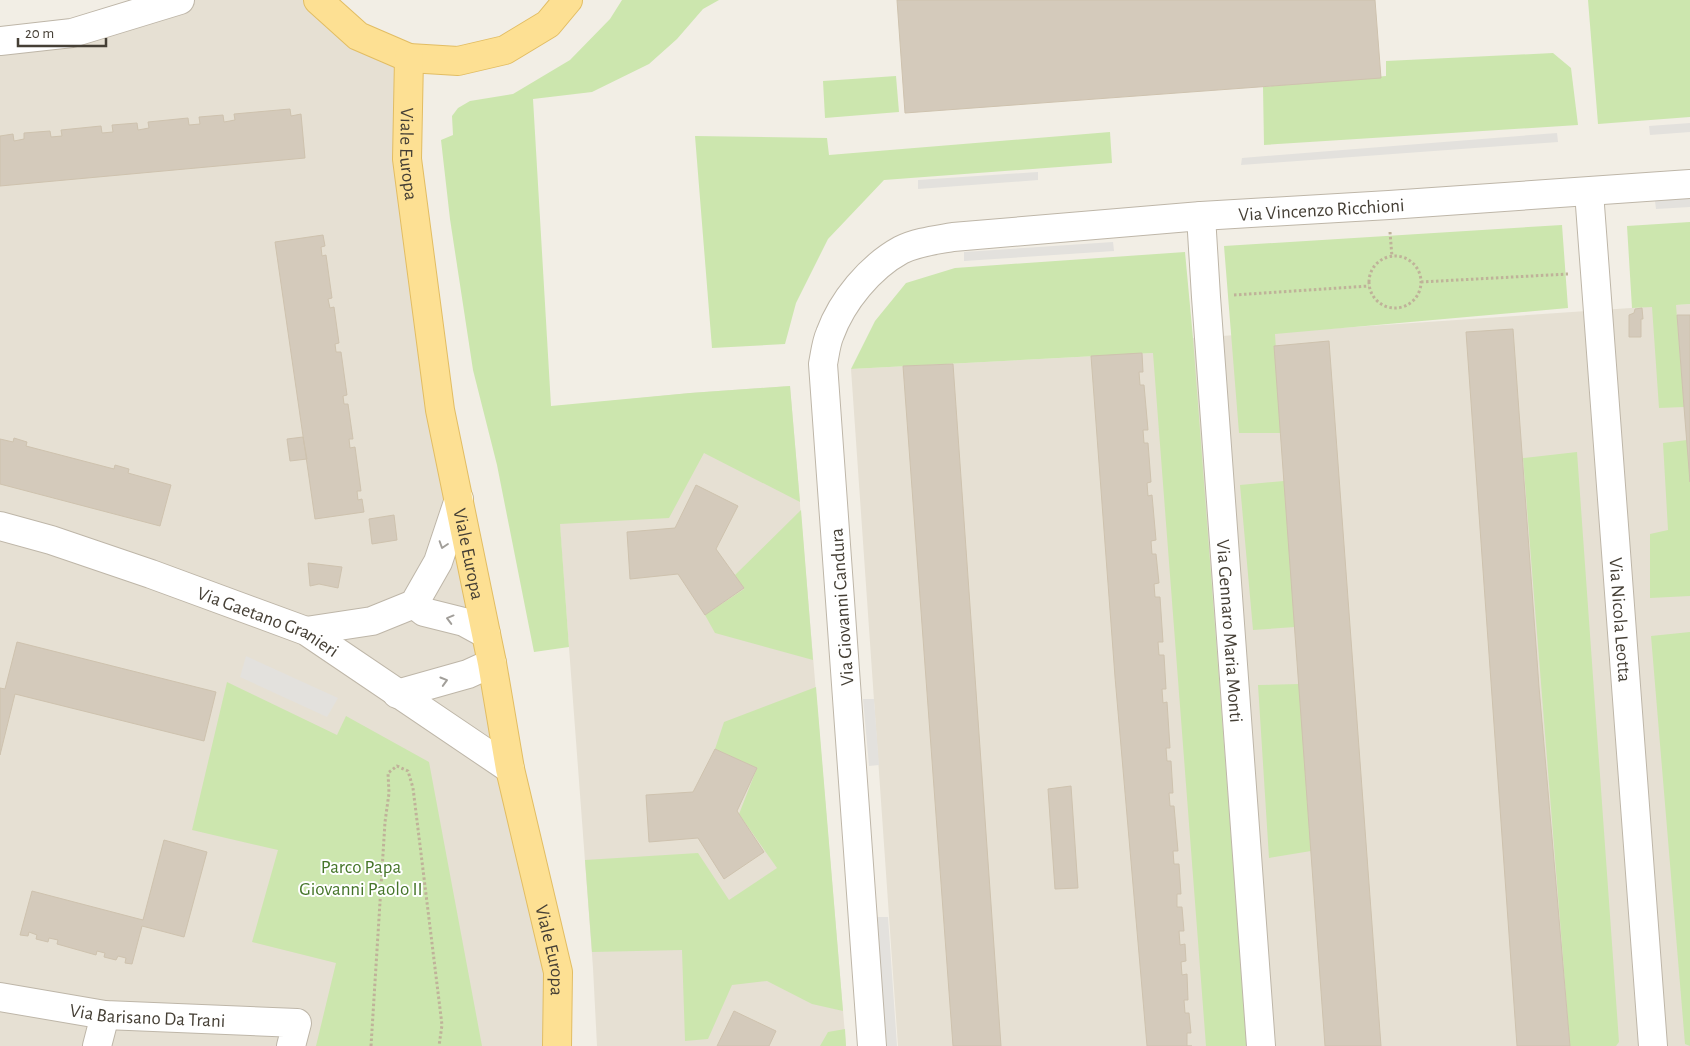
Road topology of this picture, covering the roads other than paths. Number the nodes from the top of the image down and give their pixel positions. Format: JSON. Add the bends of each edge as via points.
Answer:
{"nodes":[{"id":1,"x":180,"y":0,"type":"edge"},
{"id":2,"x":318,"y":0,"type":"edge"},
{"id":3,"x":568,"y":0,"type":"edge"},
{"id":4,"x":0,"y":41,"type":"edge"},
{"id":5,"x":409,"y":58,"type":"junction"},
{"id":6,"x":1690,"y":184,"type":"edge"},
{"id":7,"x":1589,"y":192,"type":"junction"},
{"id":8,"x":1202,"y":216,"type":"junction"},
{"id":9,"x":953,"y":237,"type":"joint"},
{"id":10,"x":459,"y":498,"type":"junction"},
{"id":11,"x":0,"y":526,"type":"edge"},
{"id":12,"x":414,"y":604,"type":"junction"},
{"id":13,"x":306,"y":631,"type":"junction"},
{"id":14,"x":486,"y":634,"type":"junction"},
{"id":15,"x":492,"y":663,"type":"junction"},
{"id":16,"x":397,"y":694,"type":"junction"},
{"id":17,"x":510,"y":769,"type":"junction"},
{"id":18,"x":0,"y":997,"type":"edge"},
{"id":19,"x":105,"y":1015,"type":"junction"},
{"id":20,"x":294,"y":1035,"type":"edge"},
{"id":21,"x":97,"y":1046,"type":"edge"},
{"id":22,"x":557,"y":1046,"type":"edge"},
{"id":23,"x":872,"y":1046,"type":"edge"},
{"id":24,"x":1261,"y":1046,"type":"edge"},
{"id":25,"x":1653,"y":1046,"type":"edge"}],
"edges":[{"from":1,"to":4,"type":"street","via":[[72,33]]},
{"from":2,"to":5,"type":"main road","via":[[358,36]]},
{"from":3,"to":5,"type":"main road","via":[[548,24],[505,50],[458,61]]},
{"from":5,"to":10,"type":"main road","name":"Viale Europa","via":[[407,159],[440,410]]},
{"from":6,"to":7,"type":"street","name":"Via Vincenzo Ricchioni"},
{"from":7,"to":8,"type":"street","name":"Via Vincenzo Ricchioni"},
{"from":7,"to":25,"type":"street","name":"Via Nicola Leotta"},
{"from":8,"to":9,"type":"street","name":"Via Vincenzo Ricchioni"},
{"from":8,"to":24,"type":"street","name":"Via Gennaro Maria Monti"},
{"from":9,"to":23,"type":"street","name":"Via Giovanni Candura","via":[[902,249],[880,264],[838,317],[823,364]]},
{"from":10,"to":12,"type":"street","one_way":true,"via":[[438,562]]},
{"from":10,"to":14,"type":"main road","name":"Viale Europa"},
{"from":11,"to":13,"type":"street","name":"Via Gaetano Granieri","via":[[151,574]]},
{"from":12,"to":13,"type":"street","via":[[372,621]]},
{"from":14,"to":12,"type":"street","one_way":true,"via":[[464,622],[424,612]]},
{"from":13,"to":16,"type":"street","name":"Via Gaetano Granieri"},
{"from":14,"to":15,"type":"main road","name":"Viale Europa"},
{"from":16,"to":15,"type":"street","one_way":true,"via":[[468,674]]},
{"from":15,"to":17,"type":"main road","name":"Viale Europa"},
{"from":16,"to":17,"type":"street","name":"Via Gaetano Granieri"},
{"from":17,"to":22,"type":"main road","name":"Viale Europa","via":[[558,972]]},
{"from":18,"to":19,"type":"street","name":"Via Barisano Da Trani"},
{"from":19,"to":20,"type":"street","name":"Via Barisano Da Trani"},
{"from":19,"to":21,"type":"street"}]}
